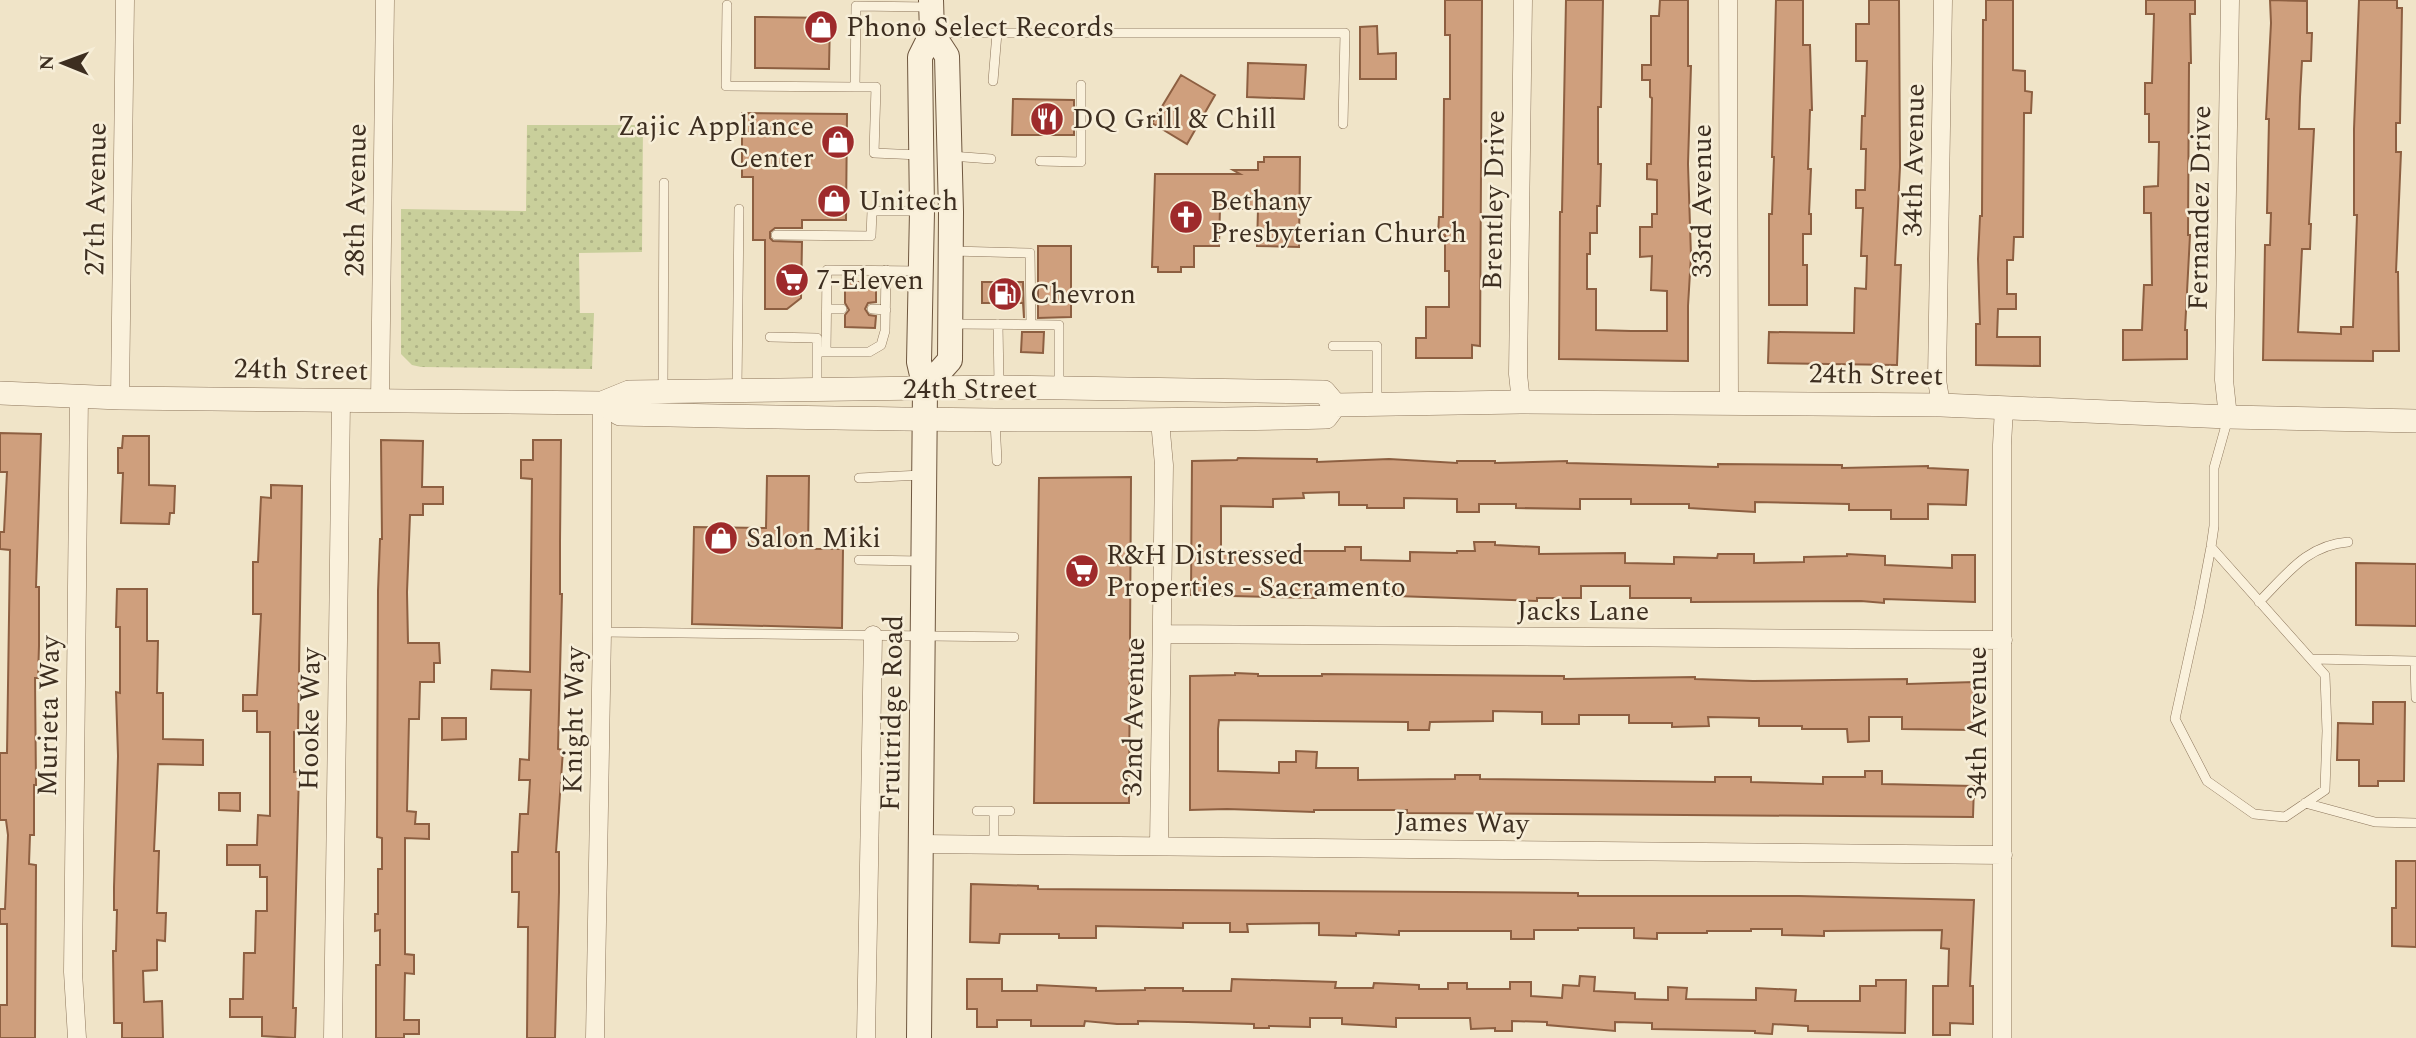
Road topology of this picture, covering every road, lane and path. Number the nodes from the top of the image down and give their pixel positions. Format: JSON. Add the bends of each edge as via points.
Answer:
{"nodes":[{"id":1,"x":125,"y":0,"type":"edge"},
{"id":2,"x":385,"y":0,"type":"edge"},
{"id":3,"x":1523,"y":0,"type":"edge"},
{"id":4,"x":1728,"y":0,"type":"edge"},
{"id":5,"x":1943,"y":0,"type":"edge"},
{"id":6,"x":2230,"y":0,"type":"edge"},
{"id":7,"x":880,"y":3,"type":"edge"},
{"id":8,"x":931,"y":4,"type":"edge"},
{"id":9,"x":727,"y":5,"type":"dead end"},
{"id":10,"x":932,"y":33,"type":"junction"},
{"id":11,"x":996,"y":33,"type":"junction"},
{"id":12,"x":993,"y":81,"type":"dead end"},
{"id":13,"x":1081,"y":85,"type":"dead end"},
{"id":14,"x":855,"y":87,"type":"junction"},
{"id":15,"x":1343,"y":124,"type":"dead end"},
{"id":16,"x":922,"y":155,"type":"junction"},
{"id":17,"x":950,"y":156,"type":"junction"},
{"id":18,"x":992,"y":159,"type":"dead end"},
{"id":19,"x":1040,"y":161,"type":"dead end"},
{"id":20,"x":664,"y":183,"type":"dead end"},
{"id":21,"x":739,"y":209,"type":"dead end"},
{"id":22,"x":922,"y":211,"type":"junction"},
{"id":23,"x":776,"y":234,"type":"dead end"},
{"id":24,"x":950,"y":251,"type":"junction"},
{"id":25,"x":887,"y":270,"type":"junction"},
{"id":26,"x":921,"y":271,"type":"junction"},
{"id":27,"x":827,"y":309,"type":"junction"},
{"id":28,"x":842,"y":309,"type":"dead end"},
{"id":29,"x":872,"y":309,"type":"dead end"},
{"id":30,"x":886,"y":310,"type":"junction"},
{"id":31,"x":950,"y":324,"type":"junction"},
{"id":32,"x":998,"y":324,"type":"junction"},
{"id":33,"x":1031,"y":324,"type":"junction"},
{"id":34,"x":770,"y":337,"type":"dead end"},
{"id":35,"x":1333,"y":345,"type":"dead end"},
{"id":36,"x":821,"y":352,"type":"junction"},
{"id":37,"x":999,"y":387,"type":"junction"},
{"id":38,"x":925,"y":388,"type":"junction"},
{"id":39,"x":1059,"y":388,"type":"junction"},
{"id":40,"x":817,"y":389,"type":"junction"},
{"id":41,"x":737,"y":390,"type":"junction"},
{"id":42,"x":663,"y":391,"type":"junction"},
{"id":43,"x":0,"y":393,"type":"edge"},
{"id":44,"x":79,"y":395,"type":"junction"},
{"id":45,"x":120,"y":398,"type":"junction"},
{"id":46,"x":341,"y":401,"type":"junction"},
{"id":47,"x":380,"y":401,"type":"junction"},
{"id":48,"x":1521,"y":401,"type":"junction"},
{"id":49,"x":602,"y":403,"type":"junction"},
{"id":50,"x":1729,"y":403,"type":"junction"},
{"id":51,"x":1377,"y":404,"type":"junction"},
{"id":52,"x":1335,"y":405,"type":"junction"},
{"id":53,"x":1941,"y":405,"type":"junction"},
{"id":54,"x":2004,"y":408,"type":"junction"},
{"id":55,"x":2228,"y":417,"type":"junction"},
{"id":56,"x":924,"y":418,"type":"junction"},
{"id":57,"x":995,"y":419,"type":"junction"},
{"id":58,"x":1160,"y":421,"type":"junction"},
{"id":59,"x":2416,"y":421,"type":"edge"},
{"id":60,"x":997,"y":460,"type":"dead end"},
{"id":61,"x":924,"y":475,"type":"junction"},
{"id":62,"x":859,"y":478,"type":"dead end"},
{"id":63,"x":2347,"y":542,"type":"dead end"},
{"id":64,"x":2211,"y":547,"type":"junction"},
{"id":65,"x":859,"y":560,"type":"dead end"},
{"id":66,"x":923,"y":561,"type":"junction"},
{"id":67,"x":2259,"y":602,"type":"junction"},
{"id":68,"x":603,"y":632,"type":"junction"},
{"id":69,"x":1163,"y":634,"type":"junction"},
{"id":70,"x":873,"y":635,"type":"junction"},
{"id":71,"x":923,"y":635,"type":"junction"},
{"id":72,"x":1014,"y":637,"type":"dead end"},
{"id":73,"x":2003,"y":640,"type":"junction"},
{"id":74,"x":2311,"y":659,"type":"junction"},
{"id":75,"x":2416,"y":661,"type":"edge"},
{"id":76,"x":2416,"y":698,"type":"edge"},
{"id":77,"x":2305,"y":803,"type":"junction"},
{"id":78,"x":977,"y":811,"type":"dead end"},
{"id":79,"x":994,"y":811,"type":"junction"},
{"id":80,"x":1010,"y":811,"type":"dead end"},
{"id":81,"x":2416,"y":823,"type":"edge"},
{"id":82,"x":921,"y":844,"type":"junction"},
{"id":83,"x":994,"y":845,"type":"junction"},
{"id":84,"x":1158,"y":846,"type":"junction"},
{"id":85,"x":2003,"y":855,"type":"junction"},
{"id":86,"x":76,"y":1038,"type":"edge"},
{"id":87,"x":333,"y":1038,"type":"edge"},
{"id":88,"x":595,"y":1038,"type":"edge"},
{"id":89,"x":866,"y":1038,"type":"edge"},
{"id":90,"x":919,"y":1038,"type":"edge"},
{"id":91,"x":2002,"y":1038,"type":"edge"}],
"edges":[{"from":1,"to":45,"type":"street","name":"27th Avenue"},
{"from":2,"to":47,"type":"street","name":"28th Avenue"},
{"from":3,"to":48,"type":"street","name":"Brentley Drive"},
{"from":4,"to":50,"type":"street","name":"33rd Avenue"},
{"from":5,"to":53,"type":"street","name":"34th Avenue","via":[[1937,380]]},
{"from":6,"to":55,"type":"street","name":"Fernandez Drive","via":[[2224,380]]},
{"from":7,"to":8,"type":"lane"},
{"from":7,"to":14,"type":"lane","via":[[856,6]]},
{"from":8,"to":10,"type":"main road","name":"Fruitridge Road"},
{"from":9,"to":14,"type":"lane","via":[[726,86]]},
{"from":10,"to":11,"type":"lane"},
{"from":10,"to":16,"type":"main road","name":"Fruitridge Road","via":[[920,58]]},
{"from":10,"to":17,"type":"main road","name":"Fruitridge Road","via":[[947,56]]},
{"from":11,"to":12,"type":"lane"},
{"from":11,"to":15,"type":"lane","via":[[1345,33]]},
{"from":13,"to":19,"type":"lane","via":[[1081,162]]},
{"from":14,"to":16,"type":"lane","via":[[876,87],[874,153]]},
{"from":16,"to":22,"type":"main road","name":"Fruitridge Road"},
{"from":17,"to":18,"type":"lane"},
{"from":17,"to":24,"type":"main road","name":"Fruitridge Road"},
{"from":20,"to":42,"type":"lane"},
{"from":21,"to":41,"type":"lane"},
{"from":22,"to":23,"type":"lane","via":[[872,211],[871,236]]},
{"from":22,"to":26,"type":"main road","name":"Fruitridge Road"},
{"from":24,"to":31,"type":"main road","name":"Fruitridge Road"},
{"from":24,"to":33,"type":"lane","via":[[1030,253]]},
{"from":25,"to":26,"type":"lane"},
{"from":25,"to":27,"type":"lane","via":[[827,270]]},
{"from":25,"to":30,"type":"lane"},
{"from":26,"to":38,"type":"main road","name":"Fruitridge Road","via":[[919,362]]},
{"from":27,"to":28,"type":"lane"},
{"from":27,"to":36,"type":"lane"},
{"from":29,"to":30,"type":"lane"},
{"from":30,"to":36,"type":"lane","via":[[881,345],[869,352]]},
{"from":31,"to":32,"type":"lane"},
{"from":31,"to":38,"type":"main road","name":"Fruitridge Road","via":[[950,360]]},
{"from":32,"to":33,"type":"lane"},
{"from":32,"to":37,"type":"lane"},
{"from":33,"to":39,"type":"lane","via":[[1059,325]]},
{"from":34,"to":36,"type":"lane","via":[[817,338]]},
{"from":35,"to":51,"type":"lane","via":[[1377,346]]},
{"from":36,"to":40,"type":"lane"},
{"from":37,"to":38,"type":"street","name":"24th Street"},
{"from":37,"to":39,"type":"street","name":"24th Street"},
{"from":38,"to":40,"type":"street","name":"24th Street"},
{"from":38,"to":56,"type":"main road","name":"Fruitridge Road"},
{"from":39,"to":52,"type":"street","name":"24th Street","via":[[1324,392]]},
{"from":40,"to":41,"type":"street","name":"24th Street"},
{"from":41,"to":42,"type":"street","name":"24th Street"},
{"from":42,"to":49,"type":"street","name":"24th Street","via":[[629,392]]},
{"from":43,"to":44,"type":"street","name":"24th Street"},
{"from":44,"to":45,"type":"street","name":"24th Street"},
{"from":44,"to":86,"type":"street","name":"Murieta Way"},
{"from":45,"to":46,"type":"street","name":"24th Street"},
{"from":46,"to":47,"type":"street","name":"24th Street"},
{"from":46,"to":87,"type":"street","name":"Hooke Way"},
{"from":47,"to":49,"type":"street","name":"24th Street"},
{"from":48,"to":50,"type":"street","name":"24th Street"},
{"from":48,"to":51,"type":"street","name":"24th Street"},
{"from":49,"to":56,"type":"street","name":"24th Street","via":[[620,414]]},
{"from":49,"to":68,"type":"street","name":"Knight Way"},
{"from":50,"to":53,"type":"street","name":"24th Street"},
{"from":51,"to":52,"type":"street","name":"24th Street"},
{"from":52,"to":58,"type":"street","name":"24th Street","via":[[1326,417]]},
{"from":53,"to":54,"type":"street","name":"24th Street"},
{"from":54,"to":55,"type":"street","name":"24th Street"},
{"from":54,"to":73,"type":"street","name":"34th Avenue"},
{"from":55,"to":59,"type":"street","name":"24th Street"},
{"from":55,"to":64,"type":"lane","via":[[2214,468]]},
{"from":56,"to":57,"type":"street","name":"24th Street"},
{"from":56,"to":61,"type":"main road","name":"Fruitridge Road"},
{"from":57,"to":58,"type":"street","name":"24th Street"},
{"from":57,"to":60,"type":"lane"},
{"from":58,"to":69,"type":"street","name":"32nd Avenue"},
{"from":61,"to":62,"type":"lane"},
{"from":61,"to":66,"type":"main road","name":"Fruitridge Road"},
{"from":63,"to":67,"type":"lane","via":[[2329,543],[2304,556]]},
{"from":64,"to":67,"type":"lane"},
{"from":64,"to":77,"type":"lane","via":[[2175,719],[2207,781],[2254,814],[2285,817]]},
{"from":65,"to":66,"type":"lane"},
{"from":66,"to":71,"type":"main road","name":"Fruitridge Road"},
{"from":67,"to":74,"type":"lane"},
{"from":68,"to":70,"type":"lane"},
{"from":68,"to":88,"type":"street","name":"Knight Way"},
{"from":69,"to":73,"type":"street","name":"Jacks Lane"},
{"from":69,"to":84,"type":"street","name":"32nd Avenue"},
{"from":70,"to":71,"type":"lane"},
{"from":70,"to":89,"type":"street"},
{"from":71,"to":72,"type":"lane"},
{"from":71,"to":82,"type":"main road","name":"Fruitridge Road"},
{"from":73,"to":85,"type":"street","name":"34th Avenue"},
{"from":74,"to":75,"type":"lane"},
{"from":74,"to":77,"type":"lane","via":[[2325,675],[2325,790]]},
{"from":75,"to":76,"type":"lane"},
{"from":77,"to":81,"type":"lane","via":[[2375,822]]},
{"from":78,"to":79,"type":"lane"},
{"from":79,"to":80,"type":"lane"},
{"from":79,"to":83,"type":"lane"},
{"from":82,"to":83,"type":"street","name":"James Way"},
{"from":82,"to":90,"type":"main road","name":"Fruitridge Road"},
{"from":83,"to":84,"type":"street","name":"James Way"},
{"from":84,"to":85,"type":"street","name":"James Way"},
{"from":85,"to":91,"type":"street","name":"34th Avenue"}]}
